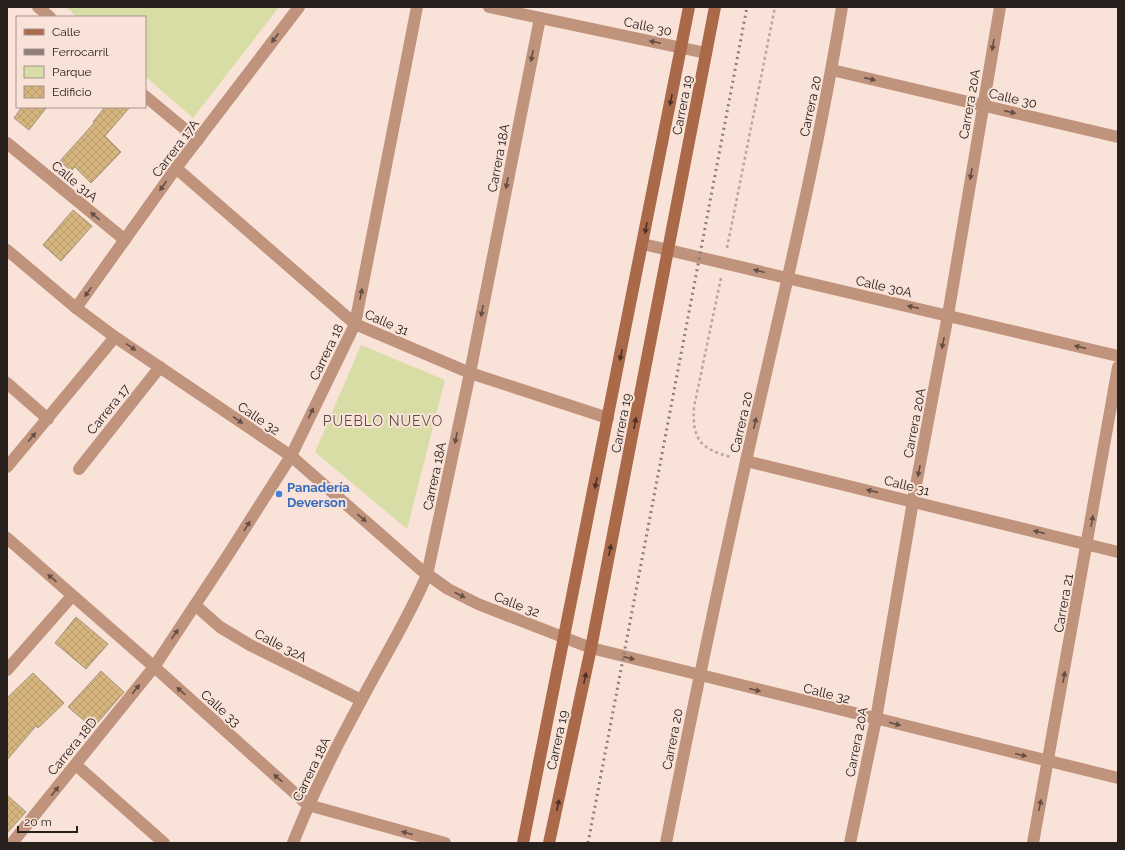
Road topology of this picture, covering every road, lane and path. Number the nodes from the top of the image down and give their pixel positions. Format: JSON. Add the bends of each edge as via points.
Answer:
{"nodes":[{"id":1,"x":38,"y":7,"type":"edge"},
{"id":2,"x":299,"y":7,"type":"edge"},
{"id":3,"x":417,"y":7,"type":"edge"},
{"id":4,"x":489,"y":7,"type":"edge"},
{"id":5,"x":689,"y":7,"type":"edge"},
{"id":6,"x":715,"y":7,"type":"edge"},
{"id":7,"x":775,"y":7,"type":"edge"},
{"id":8,"x":842,"y":7,"type":"edge"},
{"id":9,"x":1000,"y":7,"type":"edge"},
{"id":10,"x":49,"y":16,"type":"edge"},
{"id":11,"x":540,"y":18,"type":"junction"},
{"id":12,"x":681,"y":47,"type":"junction"},
{"id":13,"x":706,"y":53,"type":"junction"},
{"id":14,"x":832,"y":70,"type":"junction"},
{"id":15,"x":146,"y":97,"type":"edge"},
{"id":16,"x":982,"y":105,"type":"junction"},
{"id":17,"x":1118,"y":137,"type":"edge"},
{"id":18,"x":198,"y":140,"type":"junction"},
{"id":19,"x":7,"y":143,"type":"edge"},
{"id":20,"x":176,"y":168,"type":"junction"},
{"id":21,"x":125,"y":240,"type":"junction"},
{"id":22,"x":643,"y":244,"type":"junction"},
{"id":23,"x":669,"y":249,"type":"junction"},
{"id":24,"x":7,"y":250,"type":"edge"},
{"id":25,"x":724,"y":262,"type":"junction"},
{"id":26,"x":788,"y":278,"type":"junction"},
{"id":27,"x":76,"y":308,"type":"junction"},
{"id":28,"x":948,"y":315,"type":"junction"},
{"id":29,"x":355,"y":324,"type":"junction"},
{"id":30,"x":115,"y":337,"type":"junction"},
{"id":31,"x":1118,"y":356,"type":"edge"},
{"id":32,"x":160,"y":367,"type":"junction"},
{"id":33,"x":1118,"y":367,"type":"edge"},
{"id":34,"x":470,"y":373,"type":"junction"},
{"id":35,"x":7,"y":383,"type":"edge"},
{"id":36,"x":608,"y":418,"type":"junction"},
{"id":37,"x":48,"y":419,"type":"junction"},
{"id":38,"x":291,"y":456,"type":"junction"},
{"id":39,"x":746,"y":461,"type":"junction"},
{"id":40,"x":7,"y":467,"type":"edge"},
{"id":41,"x":79,"y":469,"type":"dead end"},
{"id":42,"x":913,"y":501,"type":"junction"},
{"id":43,"x":7,"y":538,"type":"edge"},
{"id":44,"x":1088,"y":544,"type":"junction"},
{"id":45,"x":1118,"y":552,"type":"edge"},
{"id":46,"x":427,"y":575,"type":"junction"},
{"id":47,"x":72,"y":596,"type":"junction"},
{"id":48,"x":195,"y":605,"type":"junction"},
{"id":49,"x":564,"y":637,"type":"junction"},
{"id":50,"x":591,"y":648,"type":"junction"},
{"id":51,"x":154,"y":667,"type":"junction"},
{"id":52,"x":7,"y":670,"type":"edge"},
{"id":53,"x":699,"y":676,"type":"junction"},
{"id":54,"x":361,"y":700,"type":"junction"},
{"id":55,"x":876,"y":719,"type":"junction"},
{"id":56,"x":1049,"y":761,"type":"junction"},
{"id":57,"x":76,"y":765,"type":"junction"},
{"id":58,"x":1118,"y":778,"type":"edge"},
{"id":59,"x":308,"y":805,"type":"junction"},
{"id":60,"x":12,"y":843,"type":"edge"},
{"id":61,"x":164,"y":843,"type":"edge"},
{"id":62,"x":294,"y":843,"type":"edge"},
{"id":63,"x":445,"y":843,"type":"edge"},
{"id":64,"x":523,"y":843,"type":"edge"},
{"id":65,"x":549,"y":843,"type":"edge"},
{"id":66,"x":666,"y":843,"type":"edge"},
{"id":67,"x":850,"y":843,"type":"edge"},
{"id":68,"x":1033,"y":843,"type":"edge"}],
"edges":[{"from":1,"to":10,"type":"street"},
{"from":2,"to":18,"type":"street","name":"Carrera 17A","one_way":true},
{"from":29,"to":3,"type":"street","name":"Carrera 18","one_way":true},
{"from":4,"to":11,"type":"street","name":"Calle 30"},
{"from":5,"to":12,"type":"main road","name":"Carrera 19"},
{"from":6,"to":13,"type":"main road","name":"Carrera 19"},
{"from":7,"to":25,"type":"path"},
{"from":8,"to":14,"type":"street","name":"Carrera 20"},
{"from":9,"to":16,"type":"street","name":"Carrera 20A","one_way":true},
{"from":12,"to":11,"type":"street","name":"Calle 30","one_way":true},
{"from":11,"to":34,"type":"street","name":"Carrera 18A","one_way":true},
{"from":12,"to":13,"type":"street","name":"Calle 30"},
{"from":12,"to":22,"type":"main road","name":"Carrera 19","one_way":true},
{"from":13,"to":23,"type":"main road","name":"Carrera 19"},
{"from":14,"to":16,"type":"street","name":"Calle 30","one_way":true},
{"from":14,"to":26,"type":"street","name":"Carrera 20"},
{"from":15,"to":18,"type":"street"},
{"from":16,"to":17,"type":"street","name":"Calle 30","one_way":true},
{"from":16,"to":28,"type":"street","name":"Carrera 20A","one_way":true},
{"from":18,"to":20,"type":"street","name":"Carrera 17A"},
{"from":21,"to":19,"type":"street","name":"Calle 31A","one_way":true},
{"from":20,"to":21,"type":"street","name":"Carrera 17A","one_way":true},
{"from":20,"to":29,"type":"street","name":"Calle 31"},
{"from":21,"to":27,"type":"street","name":"Carrera 17A","one_way":true},
{"from":22,"to":23,"type":"street","name":"Calle 30A"},
{"from":22,"to":36,"type":"main road","name":"Carrera 19","one_way":true},
{"from":23,"to":25,"type":"street","name":"Calle 30A"},
{"from":50,"to":23,"type":"main road","name":"Carrera 19","one_way":true},
{"from":24,"to":27,"type":"street","name":"Calle 32"},
{"from":26,"to":25,"type":"street","name":"Calle 30A","one_way":true},
{"from":25,"to":39,"type":"path","via":[[693,421],[696,436],[709,449]]},
{"from":28,"to":26,"type":"street","name":"Calle 30A","one_way":true},
{"from":39,"to":26,"type":"street","name":"Carrera 20","one_way":true},
{"from":27,"to":30,"type":"street","name":"Calle 32"},
{"from":31,"to":28,"type":"street","name":"Calle 30A","one_way":true},
{"from":28,"to":42,"type":"street","name":"Carrera 20A","one_way":true},
{"from":29,"to":34,"type":"street","name":"Calle 31"},
{"from":38,"to":29,"type":"street","name":"Carrera 18","one_way":true},
{"from":30,"to":32,"type":"street","name":"Calle 32","one_way":true},
{"from":30,"to":37,"type":"street"},
{"from":32,"to":38,"type":"street","name":"Calle 32","one_way":true},
{"from":32,"to":41,"type":"street","name":"Carrera 17"},
{"from":44,"to":33,"type":"street","name":"Carrera 21","one_way":true},
{"from":34,"to":36,"type":"street","name":"Calle 31"},
{"from":34,"to":46,"type":"street","name":"Carrera 18A","one_way":true},
{"from":35,"to":37,"type":"street"},
{"from":36,"to":49,"type":"main road","name":"Carrera 19","one_way":true},
{"from":40,"to":37,"type":"street","one_way":true},
{"from":38,"to":46,"type":"street","name":"Calle 32","one_way":true},
{"from":48,"to":38,"type":"street","name":"Carrera 18","one_way":true},
{"from":42,"to":39,"type":"street","name":"Calle 31","one_way":true},
{"from":39,"to":53,"type":"street","name":"Carrera 20"},
{"from":44,"to":42,"type":"street","name":"Calle 31","one_way":true},
{"from":42,"to":55,"type":"street","name":"Carrera 20A"},
{"from":47,"to":43,"type":"street","name":"Calle 33","one_way":true},
{"from":44,"to":45,"type":"street","name":"Calle 31"},
{"from":56,"to":44,"type":"street","name":"Carrera 21","one_way":true},
{"from":46,"to":49,"type":"street","name":"Calle 32","one_way":true,"via":[[478,604]]},
{"from":46,"to":54,"type":"street","name":"Carrera 18A","via":[[396,640]]},
{"from":47,"to":51,"type":"street","name":"Calle 33"},
{"from":47,"to":52,"type":"street"},
{"from":51,"to":48,"type":"street","name":"Carrera 18","one_way":true},
{"from":48,"to":54,"type":"street","name":"Calle 32A","via":[[220,627],[250,645]]},
{"from":49,"to":50,"type":"street","name":"Calle 32"},
{"from":49,"to":64,"type":"main road","name":"Carrera 19"},
{"from":50,"to":53,"type":"street","name":"Calle 32","one_way":true},
{"from":65,"to":50,"type":"main road","name":"Carrera 19","one_way":true},
{"from":57,"to":51,"type":"street","name":"Carrera 18D","one_way":true},
{"from":59,"to":51,"type":"street","name":"Calle 33","one_way":true},
{"from":53,"to":55,"type":"street","name":"Calle 32","one_way":true},
{"from":53,"to":66,"type":"street","name":"Carrera 20"},
{"from":54,"to":59,"type":"street","name":"Carrera 18A"},
{"from":55,"to":56,"type":"street","name":"Calle 32","one_way":true},
{"from":55,"to":67,"type":"street","name":"Carrera 20A"},
{"from":56,"to":58,"type":"street","name":"Calle 32"},
{"from":68,"to":56,"type":"street","name":"Carrera 21","one_way":true},
{"from":60,"to":57,"type":"street","name":"Carrera 18D","one_way":true},
{"from":57,"to":61,"type":"street"},
{"from":59,"to":62,"type":"street","name":"Carrera 18A"},
{"from":63,"to":59,"type":"street","name":"Calle 33","one_way":true}]}
